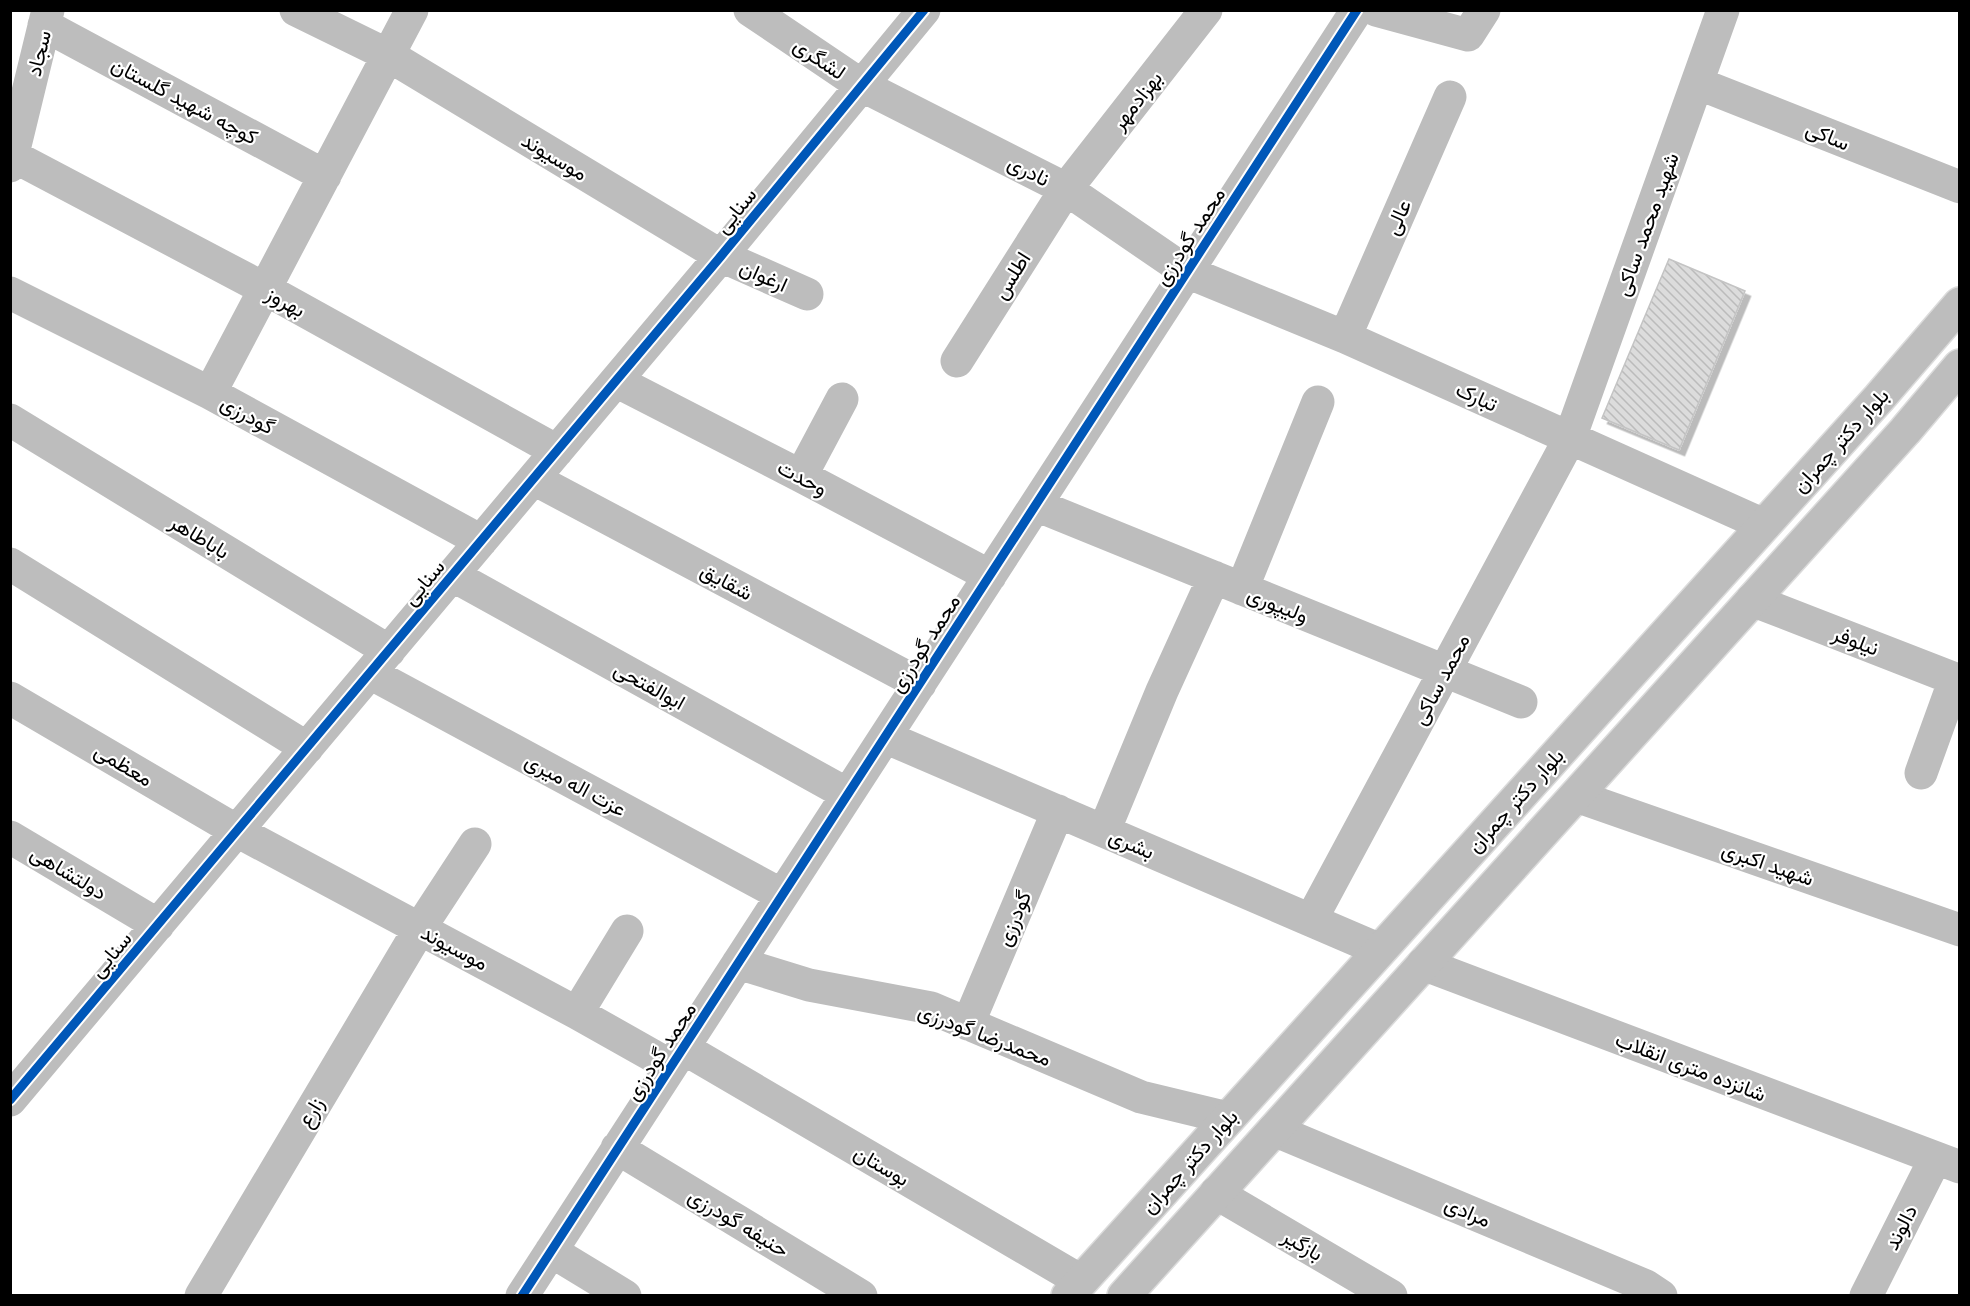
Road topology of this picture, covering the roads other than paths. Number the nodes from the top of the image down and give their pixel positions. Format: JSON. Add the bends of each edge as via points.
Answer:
{"nodes":[{"id":1,"x":296,"y":10,"type":"edge"},
{"id":2,"x":412,"y":10,"type":"edge"},
{"id":3,"x":750,"y":10,"type":"edge"},
{"id":4,"x":924,"y":10,"type":"edge"},
{"id":5,"x":1206,"y":10,"type":"edge"},
{"id":6,"x":1357,"y":10,"type":"edge"},
{"id":7,"x":1376,"y":10,"type":"edge"},
{"id":8,"x":1484,"y":10,"type":"edge"},
{"id":9,"x":1723,"y":10,"type":"edge"},
{"id":10,"x":46,"y":18,"type":"edge"},
{"id":11,"x":388,"y":55,"type":"junction"},
{"id":12,"x":19,"y":82,"type":"edge"},
{"id":13,"x":1697,"y":83,"type":"junction"},
{"id":14,"x":861,"y":85,"type":"junction"},
{"id":15,"x":1450,"y":97,"type":"dead end"},
{"id":16,"x":12,"y":161,"type":"edge"},
{"id":17,"x":325,"y":176,"type":"junction"},
{"id":18,"x":1959,"y":187,"type":"edge"},
{"id":19,"x":1066,"y":189,"type":"junction"},
{"id":20,"x":721,"y":255,"type":"junction"},
{"id":21,"x":1187,"y":272,"type":"junction"},
{"id":22,"x":265,"y":289,"type":"junction"},
{"id":23,"x":10,"y":293,"type":"edge"},
{"id":24,"x":807,"y":294,"type":"dead end"},
{"id":25,"x":1959,"y":303,"type":"edge"},
{"id":26,"x":1345,"y":337,"type":"junction"},
{"id":27,"x":957,"y":361,"type":"dead end"},
{"id":28,"x":1959,"y":366,"type":"edge"},
{"id":29,"x":616,"y":381,"type":"junction"},
{"id":30,"x":210,"y":393,"type":"junction"},
{"id":31,"x":842,"y":399,"type":"dead end"},
{"id":32,"x":1318,"y":402,"type":"dead end"},
{"id":33,"x":10,"y":420,"type":"edge"},
{"id":34,"x":1570,"y":438,"type":"junction"},
{"id":35,"x":557,"y":451,"type":"junction"},
{"id":36,"x":801,"y":476,"type":"junction"},
{"id":37,"x":534,"y":479,"type":"junction"},
{"id":38,"x":1036,"y":505,"type":"junction"},
{"id":39,"x":1764,"y":525,"type":"junction"},
{"id":40,"x":481,"y":541,"type":"junction"},
{"id":41,"x":10,"y":564,"type":"edge"},
{"id":42,"x":452,"y":575,"type":"junction"},
{"id":43,"x":990,"y":576,"type":"junction"},
{"id":44,"x":1228,"y":583,"type":"junction"},
{"id":45,"x":1752,"y":600,"type":"junction"},
{"id":46,"x":380,"y":662,"type":"junction"},
{"id":47,"x":1444,"y":672,"type":"junction"},
{"id":48,"x":1957,"y":680,"type":"edge"},
{"id":49,"x":920,"y":684,"type":"junction"},
{"id":50,"x":10,"y":698,"type":"edge"},
{"id":51,"x":1521,"y":702,"type":"dead end"},
{"id":52,"x":885,"y":737,"type":"junction"},
{"id":53,"x":307,"y":748,"type":"junction"},
{"id":54,"x":1921,"y":772,"type":"dead end"},
{"id":55,"x":847,"y":794,"type":"junction"},
{"id":56,"x":1576,"y":796,"type":"junction"},
{"id":57,"x":1058,"y":811,"type":"junction"},
{"id":58,"x":237,"y":831,"type":"junction"},
{"id":59,"x":1104,"y":831,"type":"junction"},
{"id":60,"x":10,"y":837,"type":"edge"},
{"id":61,"x":475,"y":844,"type":"dead end"},
{"id":62,"x":782,"y":895,"type":"junction"},
{"id":63,"x":1311,"y":920,"type":"junction"},
{"id":64,"x":158,"y":925,"type":"junction"},
{"id":65,"x":420,"y":928,"type":"junction"},
{"id":66,"x":1959,"y":930,"type":"edge"},
{"id":67,"x":627,"y":931,"type":"dead end"},
{"id":68,"x":1380,"y":950,"type":"junction"},
{"id":69,"x":738,"y":963,"type":"junction"},
{"id":70,"x":1423,"y":964,"type":"junction"},
{"id":71,"x":577,"y":1013,"type":"junction"},
{"id":72,"x":968,"y":1024,"type":"junction"},
{"id":73,"x":677,"y":1057,"type":"junction"},
{"id":74,"x":10,"y":1100,"type":"edge"},
{"id":75,"x":1228,"y":1118,"type":"junction"},
{"id":76,"x":1274,"y":1130,"type":"junction"},
{"id":77,"x":617,"y":1148,"type":"junction"},
{"id":78,"x":1947,"y":1163,"type":"edge"},
{"id":79,"x":1216,"y":1193,"type":"junction"},
{"id":80,"x":551,"y":1251,"type":"junction"},
{"id":81,"x":1074,"y":1288,"type":"edge"},
{"id":82,"x":201,"y":1296,"type":"edge"},
{"id":83,"x":522,"y":1296,"type":"edge"},
{"id":84,"x":625,"y":1296,"type":"edge"},
{"id":85,"x":861,"y":1296,"type":"edge"},
{"id":86,"x":1124,"y":1296,"type":"edge"},
{"id":87,"x":1391,"y":1296,"type":"edge"},
{"id":88,"x":1661,"y":1296,"type":"edge"},
{"id":89,"x":1866,"y":1296,"type":"edge"}],
"edges":[{"from":1,"to":11,"type":"street","name":"موسیوند"},
{"from":2,"to":11,"type":"street"},
{"from":3,"to":14,"type":"street","name":"لشگری"},
{"from":4,"to":14,"type":"street","name":"سنایی"},
{"from":5,"to":19,"type":"street","name":"بهزادمهر"},
{"from":6,"to":21,"type":"street","name":"محمد گودرزی"},
{"from":7,"to":8,"type":"street","via":[[1468,35]]},
{"from":9,"to":13,"type":"street","name":"شهید محمد ساکی"},
{"from":10,"to":12,"type":"street","name":"سجاد"},
{"from":10,"to":17,"type":"street","name":"کوچه شهید گلستان"},
{"from":11,"to":17,"type":"street"},
{"from":11,"to":20,"type":"street","name":"موسیوند"},
{"from":12,"to":16,"type":"street","name":"سجاد"},
{"from":13,"to":18,"type":"street","name":"ساکی"},
{"from":13,"to":34,"type":"street","name":"شهید محمد ساکی"},
{"from":14,"to":19,"type":"street","name":"نادری"},
{"from":14,"to":20,"type":"street","name":"سنایی"},
{"from":15,"to":26,"type":"street","name":"عالی"},
{"from":16,"to":22,"type":"street","name":"بهروز"},
{"from":17,"to":22,"type":"street"},
{"from":19,"to":21,"type":"street","name":"نادری"},
{"from":19,"to":27,"type":"street","name":"اطلس"},
{"from":20,"to":24,"type":"street","name":"ارغوان"},
{"from":20,"to":29,"type":"street","name":"سنایی"},
{"from":21,"to":26,"type":"street","name":"تبارک"},
{"from":21,"to":38,"type":"street","name":"محمد گودرزی"},
{"from":22,"to":30,"type":"street"},
{"from":22,"to":35,"type":"street","name":"بهروز"},
{"from":23,"to":30,"type":"street","name":"گودرزی"},
{"from":25,"to":39,"type":"street","name":"بلوار دکتر چمران"},
{"from":26,"to":34,"type":"street","name":"تبارک"},
{"from":28,"to":45,"type":"street","name":"بلوار دکتر چمران"},
{"from":29,"to":35,"type":"street","name":"سنایی"},
{"from":29,"to":36,"type":"street","name":"وحدت"},
{"from":30,"to":40,"type":"street","name":"گودرزی"},
{"from":31,"to":36,"type":"street"},
{"from":32,"to":44,"type":"street"},
{"from":33,"to":46,"type":"street","name":"باباطاهر"},
{"from":34,"to":39,"type":"street","name":"تبارک"},
{"from":34,"to":47,"type":"street","name":"محمد ساکی"},
{"from":35,"to":37,"type":"street","name":"سنایی"},
{"from":36,"to":43,"type":"street","name":"وحدت"},
{"from":37,"to":40,"type":"street","name":"سنایی"},
{"from":37,"to":49,"type":"street","name":"شقایق"},
{"from":38,"to":43,"type":"street","name":"محمد گودرزی"},
{"from":38,"to":44,"type":"street","name":"ولیپوری"},
{"from":39,"to":68,"type":"street","name":"بلوار دکتر چمران"},
{"from":40,"to":42,"type":"street","name":"سنایی"},
{"from":41,"to":53,"type":"street"},
{"from":42,"to":46,"type":"street","name":"سنایی"},
{"from":42,"to":55,"type":"street","name":"ابوالفتحی"},
{"from":43,"to":49,"type":"street","name":"محمد گودرزی"},
{"from":44,"to":47,"type":"street","name":"ولیپوری"},
{"from":44,"to":59,"type":"street","via":[[1162,691]]},
{"from":45,"to":48,"type":"street","name":"نیلوفر"},
{"from":45,"to":56,"type":"street","name":"بلوار دکتر چمران"},
{"from":46,"to":53,"type":"street","name":"سنایی"},
{"from":46,"to":62,"type":"street","name":"عزت اله میری"},
{"from":47,"to":51,"type":"street","name":"ولیپوری"},
{"from":47,"to":63,"type":"street","name":"محمد ساکی"},
{"from":48,"to":54,"type":"street"},
{"from":49,"to":52,"type":"street","name":"محمد گودرزی"},
{"from":50,"to":58,"type":"street","name":"معظمی"},
{"from":52,"to":55,"type":"street","name":"محمد گودرزی"},
{"from":52,"to":57,"type":"street","name":"بشری"},
{"from":53,"to":58,"type":"street","name":"سنایی"},
{"from":55,"to":62,"type":"street","name":"محمد گودرزی"},
{"from":56,"to":66,"type":"street","name":"شهید اکبری"},
{"from":56,"to":70,"type":"street","name":"بلوار دکتر چمران"},
{"from":57,"to":59,"type":"street","name":"بشری"},
{"from":57,"to":72,"type":"street","name":"گودرزی"},
{"from":58,"to":64,"type":"street","name":"سنایی"},
{"from":58,"to":65,"type":"street","name":"موسیوند"},
{"from":59,"to":63,"type":"street","name":"بشری"},
{"from":60,"to":64,"type":"street","name":"دولتشاهی"},
{"from":61,"to":65,"type":"street","name":"زارع"},
{"from":62,"to":69,"type":"street","name":"محمد گودرزی"},
{"from":63,"to":68,"type":"street","name":"بشری"},
{"from":64,"to":74,"type":"street","name":"سنایی"},
{"from":65,"to":71,"type":"street","name":"موسیوند"},
{"from":65,"to":82,"type":"street","name":"زارع"},
{"from":67,"to":71,"type":"street"},
{"from":68,"to":75,"type":"street","name":"بلوار دکتر چمران"},
{"from":69,"to":72,"type":"street","name":"محمدرضا گودرزی","via":[[809,985],[931,1008]]},
{"from":69,"to":73,"type":"street","name":"محمد گودرزی"},
{"from":70,"to":76,"type":"street","name":"بلوار دکتر چمران"},
{"from":70,"to":78,"type":"street","name":"شانزده متری انقلاب"},
{"from":71,"to":73,"type":"street","name":"موسیوند"},
{"from":72,"to":75,"type":"street","name":"محمدرضا گودرزی","via":[[1141,1097]]},
{"from":73,"to":77,"type":"street","name":"محمد گودرزی"},
{"from":73,"to":81,"type":"street","name":"بوستان"},
{"from":75,"to":81,"type":"street","name":"بلوار دکتر چمران"},
{"from":76,"to":79,"type":"street","name":"بلوار دکتر چمران"},
{"from":76,"to":88,"type":"street","name":"مرادی","via":[[1646,1286]]},
{"from":77,"to":80,"type":"street","name":"محمد گودرزی"},
{"from":77,"to":85,"type":"street","name":"حنیفه گودرزی"},
{"from":78,"to":89,"type":"street","name":"دالوند"},
{"from":79,"to":86,"type":"street","name":"بلوار دکتر چمران"},
{"from":79,"to":87,"type":"street","name":"بازگیر"},
{"from":80,"to":83,"type":"street","name":"محمد گودرزی"},
{"from":80,"to":84,"type":"street"}]}
